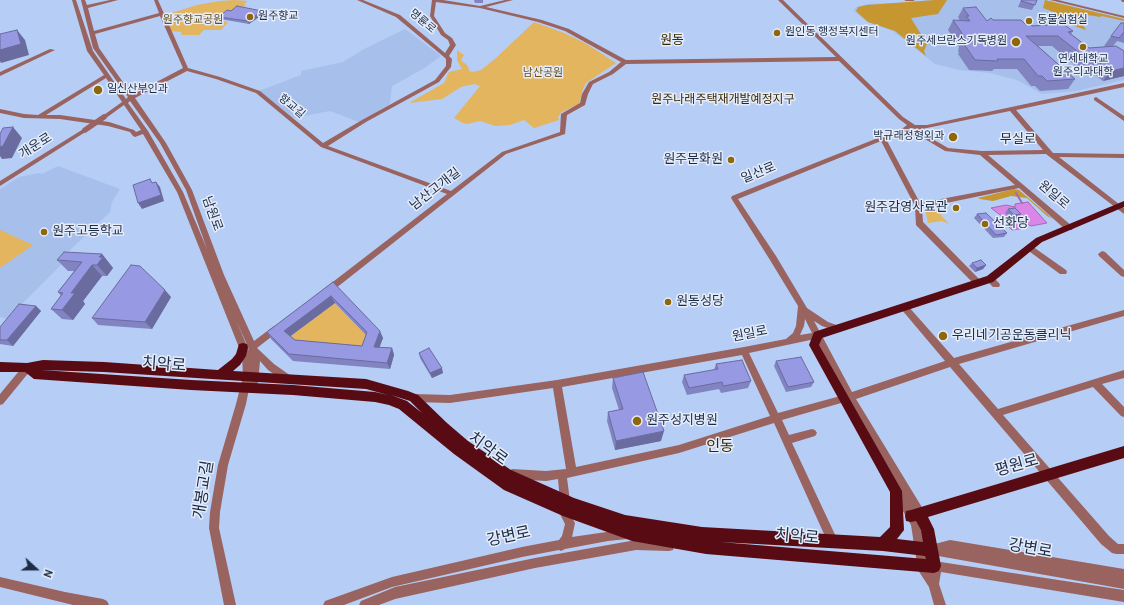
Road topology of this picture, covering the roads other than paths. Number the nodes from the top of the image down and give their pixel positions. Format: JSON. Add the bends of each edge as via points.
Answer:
{"nodes":[{"id":1,"x":74,"y":0,"type":"edge"},
{"id":2,"x":83,"y":0,"type":"edge"},
{"id":3,"x":114,"y":0,"type":"edge"},
{"id":4,"x":156,"y":0,"type":"edge"},
{"id":5,"x":359,"y":0,"type":"edge"},
{"id":6,"x":434,"y":0,"type":"edge"},
{"id":7,"x":510,"y":0,"type":"edge"},
{"id":8,"x":780,"y":0,"type":"edge"},
{"id":9,"x":906,"y":0,"type":"edge"},
{"id":10,"x":913,"y":0,"type":"edge"},
{"id":11,"x":1052,"y":0,"type":"edge"},
{"id":12,"x":445,"y":1,"type":"edge"},
{"id":13,"x":85,"y":7,"type":"junction"},
{"id":14,"x":480,"y":7,"type":"junction"},
{"id":15,"x":162,"y":14,"type":"junction"},
{"id":16,"x":1124,"y":17,"type":"edge"},
{"id":17,"x":92,"y":33,"type":"junction"},
{"id":18,"x":96,"y":48,"type":"junction"},
{"id":19,"x":52,"y":50,"type":"dead end"},
{"id":20,"x":90,"y":50,"type":"junction"},
{"id":21,"x":446,"y":56,"type":"junction"},
{"id":22,"x":841,"y":59,"type":"junction"},
{"id":23,"x":625,"y":62,"type":"junction"},
{"id":24,"x":186,"y":69,"type":"junction"},
{"id":25,"x":0,"y":74,"type":"edge"},
{"id":26,"x":106,"y":76,"type":"junction"},
{"id":27,"x":1124,"y":85,"type":"edge"},
{"id":28,"x":132,"y":98,"type":"junction"},
{"id":29,"x":1096,"y":100,"type":"dead end"},
{"id":30,"x":124,"y":103,"type":"junction"},
{"id":31,"x":1012,"y":109,"type":"junction"},
{"id":32,"x":2,"y":111,"type":"edge"},
{"id":33,"x":39,"y":116,"type":"junction"},
{"id":34,"x":1124,"y":119,"type":"edge"},
{"id":35,"x":913,"y":130,"type":"junction"},
{"id":36,"x":145,"y":131,"type":"junction"},
{"id":37,"x":882,"y":138,"type":"junction"},
{"id":38,"x":323,"y":146,"type":"junction"},
{"id":39,"x":982,"y":153,"type":"junction"},
{"id":40,"x":1049,"y":154,"type":"junction"},
{"id":41,"x":1124,"y":156,"type":"edge"},
{"id":42,"x":0,"y":184,"type":"edge"},
{"id":43,"x":1020,"y":186,"type":"junction"},
{"id":44,"x":451,"y":193,"type":"junction"},
{"id":45,"x":918,"y":206,"type":"junction"},
{"id":46,"x":1122,"y":208,"type":"edge"},
{"id":47,"x":1069,"y":228,"type":"junction"},
{"id":48,"x":1029,"y":247,"type":"junction"},
{"id":49,"x":1102,"y":254,"type":"dead end"},
{"id":50,"x":1063,"y":272,"type":"dead end"},
{"id":51,"x":1124,"y":274,"type":"edge"},
{"id":52,"x":978,"y":283,"type":"junction"},
{"id":53,"x":319,"y":297,"type":"edge"},
{"id":54,"x":802,"y":306,"type":"junction"},
{"id":55,"x":905,"y":308,"type":"junction"},
{"id":56,"x":1124,"y":313,"type":"edge"},
{"id":57,"x":282,"y":324,"type":"edge"},
{"id":58,"x":839,"y":329,"type":"junction"},
{"id":59,"x":818,"y":335,"type":"junction"},
{"id":60,"x":785,"y":342,"type":"junction"},
{"id":61,"x":247,"y":347,"type":"junction"},
{"id":62,"x":744,"y":351,"type":"junction"},
{"id":63,"x":953,"y":362,"type":"junction"},
{"id":64,"x":0,"y":367,"type":"edge"},
{"id":65,"x":27,"y":368,"type":"junction"},
{"id":66,"x":1124,"y":374,"type":"edge"},
{"id":67,"x":219,"y":375,"type":"junction"},
{"id":68,"x":288,"y":379,"type":"junction"},
{"id":69,"x":250,"y":382,"type":"junction"},
{"id":70,"x":1095,"y":383,"type":"junction"},
{"id":71,"x":557,"y":384,"type":"junction"},
{"id":72,"x":414,"y":398,"type":"junction"},
{"id":73,"x":847,"y":398,"type":"junction"},
{"id":74,"x":0,"y":401,"type":"edge"},
{"id":75,"x":997,"y":413,"type":"junction"},
{"id":76,"x":1124,"y":413,"type":"edge"},
{"id":77,"x":776,"y":418,"type":"junction"},
{"id":78,"x":812,"y":433,"type":"dead end"},
{"id":79,"x":786,"y":440,"type":"junction"},
{"id":80,"x":1124,"y":452,"type":"edge"},
{"id":81,"x":507,"y":474,"type":"junction"},
{"id":82,"x":567,"y":474,"type":"junction"},
{"id":83,"x":1051,"y":475,"type":"junction"},
{"id":84,"x":896,"y":491,"type":"junction"},
{"id":85,"x":564,"y":505,"type":"junction"},
{"id":86,"x":915,"y":515,"type":"junction"},
{"id":87,"x":632,"y":534,"type":"junction"},
{"id":88,"x":702,"y":534,"type":"junction"},
{"id":89,"x":833,"y":541,"type":"junction"},
{"id":90,"x":883,"y":544,"type":"junction"},
{"id":91,"x":561,"y":546,"type":"junction"},
{"id":92,"x":706,"y":547,"type":"junction"},
{"id":93,"x":925,"y":549,"type":"junction"},
{"id":94,"x":1124,"y":549,"type":"edge"},
{"id":95,"x":928,"y":565,"type":"junction"},
{"id":96,"x":1124,"y":574,"type":"edge"},
{"id":97,"x":0,"y":582,"type":"edge"},
{"id":98,"x":1124,"y":584,"type":"edge"},
{"id":99,"x":1124,"y":596,"type":"edge"},
{"id":100,"x":102,"y":605,"type":"edge"},
{"id":101,"x":230,"y":605,"type":"edge"},
{"id":102,"x":329,"y":605,"type":"edge"},
{"id":103,"x":365,"y":605,"type":"edge"},
{"id":104,"x":940,"y":605,"type":"edge"}],
"edges":[{"from":1,"to":20,"type":"street","name":"남원로"},
{"from":2,"to":13,"type":"street","name":"남원로"},
{"from":3,"to":13,"type":"street"},
{"from":4,"to":15,"type":"street"},
{"from":5,"to":21,"type":"street","name":"명륜로","via":[[398,16]]},
{"from":6,"to":12,"type":"street"},
{"from":6,"to":21,"type":"street","via":[[432,16],[452,45]]},
{"from":7,"to":14,"type":"street"},
{"from":8,"to":22,"type":"street"},
{"from":9,"to":10,"type":"street"},
{"from":11,"to":16,"type":"street"},
{"from":12,"to":14,"type":"street"},
{"from":13,"to":17,"type":"street","name":"남원로"},
{"from":14,"to":23,"type":"street","via":[[567,30]]},
{"from":15,"to":17,"type":"street"},
{"from":15,"to":24,"type":"street"},
{"from":17,"to":18,"type":"street","name":"남원로"},
{"from":18,"to":20,"type":"street"},
{"from":18,"to":28,"type":"street","name":"남원로"},
{"from":19,"to":25,"type":"street"},
{"from":20,"to":26,"type":"street","name":"남원로"},
{"from":21,"to":38,"type":"street","via":[[449,59],[449,66],[437,81]]},
{"from":22,"to":23,"type":"street"},
{"from":22,"to":35,"type":"street"},
{"from":23,"to":44,"type":"street","name":"남산고개길","via":[[612,73],[591,83],[583,104],[564,114],[563,133],[510,150]]},
{"from":24,"to":28,"type":"street"},
{"from":24,"to":38,"type":"street","name":"향교길","via":[[258,92]]},
{"from":26,"to":30,"type":"street","name":"남원로"},
{"from":26,"to":33,"type":"street"},
{"from":27,"to":31,"type":"street"},
{"from":28,"to":30,"type":"street"},
{"from":28,"to":61,"type":"street","name":"남원로","via":[[163,143],[189,190]]},
{"from":29,"to":34,"type":"street"},
{"from":30,"to":36,"type":"street","name":"남원로"},
{"from":30,"to":42,"type":"street","name":"개운로","bridge":true},
{"from":31,"to":35,"type":"street"},
{"from":31,"to":40,"type":"street"},
{"from":32,"to":33,"type":"street","via":[[24,116]]},
{"from":33,"to":36,"type":"street","via":[[110,124],[132,131],[135,135]]},
{"from":35,"to":37,"type":"street","name":"일산로","via":[[897,132]]},
{"from":35,"to":39,"type":"street","name":"무실로","via":[[947,150]]},
{"from":36,"to":61,"type":"street","name":"남원로","via":[[180,192]]},
{"from":37,"to":45,"type":"street"},
{"from":37,"to":54,"type":"street","name":"일산로","via":[[734,198]]},
{"from":38,"to":44,"type":"street","name":"향교길"},
{"from":39,"to":40,"type":"street","name":"무실로"},
{"from":39,"to":43,"type":"street","name":"원일로"},
{"from":40,"to":41,"type":"street"},
{"from":40,"to":46,"type":"street","name":"무실로"},
{"from":43,"to":45,"type":"street"},
{"from":43,"to":47,"type":"street","name":"원일로"},
{"from":44,"to":53,"type":"street","name":"남산고개길"},
{"from":45,"to":52,"type":"street","via":[[919,223]]},
{"from":46,"to":47,"type":"main road","name":"원일로"},
{"from":47,"to":48,"type":"main road","name":"원일로","via":[[1039,240]]},
{"from":48,"to":50,"type":"street"},
{"from":48,"to":52,"type":"main road","name":"원일로","via":[[993,282]]},
{"from":49,"to":51,"type":"street"},
{"from":52,"to":55,"type":"main road","name":"원일로"},
{"from":54,"to":58,"type":"street","via":[[825,324]]},
{"from":54,"to":59,"type":"street","name":"일산로"},
{"from":54,"to":60,"type":"street","via":[[796,335]]},
{"from":55,"to":58,"type":"main road","name":"원일로"},
{"from":55,"to":63,"type":"street"},
{"from":56,"to":63,"type":"street"},
{"from":57,"to":61,"type":"street"},
{"from":58,"to":59,"type":"main road","name":"원일로"},
{"from":59,"to":60,"type":"street","name":"원일로"},
{"from":59,"to":73,"type":"main road","via":[[814,345]]},
{"from":60,"to":62,"type":"street","name":"원일로"},
{"from":61,"to":67,"type":"main road","via":[[241,356]]},
{"from":61,"to":68,"type":"street"},
{"from":61,"to":69,"type":"street","via":[[256,364]]},
{"from":62,"to":71,"type":"street","name":"원일로"},
{"from":62,"to":77,"type":"street"},
{"from":63,"to":73,"type":"street"},
{"from":63,"to":75,"type":"street"},
{"from":64,"to":65,"type":"main road","name":"치악로"},
{"from":65,"to":67,"type":"main road","name":"치악로","via":[[62,365]]},
{"from":65,"to":69,"type":"main road","name":"치악로","via":[[34,374],[191,385]]},
{"from":65,"to":74,"type":"street"},
{"from":66,"to":70,"type":"street"},
{"from":67,"to":69,"type":"main road","name":"치악로"},
{"from":68,"to":69,"type":"main road","name":"치악로"},
{"from":68,"to":72,"type":"main road","name":"치악로","via":[[366,384]]},
{"from":69,"to":85,"type":"main road","name":"치악로","via":[[375,397],[403,406],[508,486]]},
{"from":69,"to":101,"type":"street","name":"개봉교길","via":[[222,465],[214,528]]},
{"from":70,"to":75,"type":"street"},
{"from":70,"to":76,"type":"street"},
{"from":71,"to":72,"type":"street","name":"원일로","via":[[450,399]]},
{"from":71,"to":82,"type":"street"},
{"from":72,"to":81,"type":"main road","name":"치악로","via":[[443,427]]},
{"from":73,"to":77,"type":"street"},
{"from":73,"to":84,"type":"main road"},
{"from":73,"to":86,"type":"street"},
{"from":75,"to":83,"type":"street"},
{"from":77,"to":79,"type":"street"},
{"from":77,"to":82,"type":"street","via":[[679,449]]},
{"from":78,"to":79,"type":"street"},
{"from":79,"to":89,"type":"street"},
{"from":80,"to":83,"type":"main road","name":"평원로"},
{"from":81,"to":82,"type":"street"},
{"from":81,"to":85,"type":"main road","name":"치악로"},
{"from":82,"to":85,"type":"street"},
{"from":83,"to":86,"type":"main road","name":"평원로"},
{"from":83,"to":94,"type":"street","via":[[1106,540],[1116,549]]},
{"from":84,"to":86,"type":"street"},
{"from":84,"to":90,"type":"main road","via":[[897,530]]},
{"from":85,"to":87,"type":"main road","name":"치악로"},
{"from":85,"to":88,"type":"main road","name":"치악로","via":[[624,521]]},
{"from":85,"to":91,"type":"street","via":[[570,523],[567,538]]},
{"from":86,"to":93,"type":"main road","via":[[927,529]]},
{"from":87,"to":88,"type":"main road","name":"강변로"},
{"from":87,"to":91,"type":"street","name":"강변로","via":[[608,536]]},
{"from":87,"to":92,"type":"main road","name":"치악로"},
{"from":88,"to":89,"type":"main road","name":"치악로"},
{"from":89,"to":90,"type":"main road","name":"치악로"},
{"from":90,"to":93,"type":"main road","name":"치악로"},
{"from":91,"to":102,"type":"street","name":"강변로","via":[[522,552],[392,582]]},
{"from":92,"to":95,"type":"main road","name":"치악로"},
{"from":92,"to":103,"type":"street","via":[[636,545],[431,585],[395,593]]},
{"from":93,"to":95,"type":"main road"},
{"from":93,"to":96,"type":"street","via":[[950,545]]},
{"from":93,"to":98,"type":"street","name":"강변로"},
{"from":95,"to":99,"type":"street"},
{"from":95,"to":104,"type":"street","via":[[923,570],[934,584]]},
{"from":97,"to":100,"type":"street"}]}
